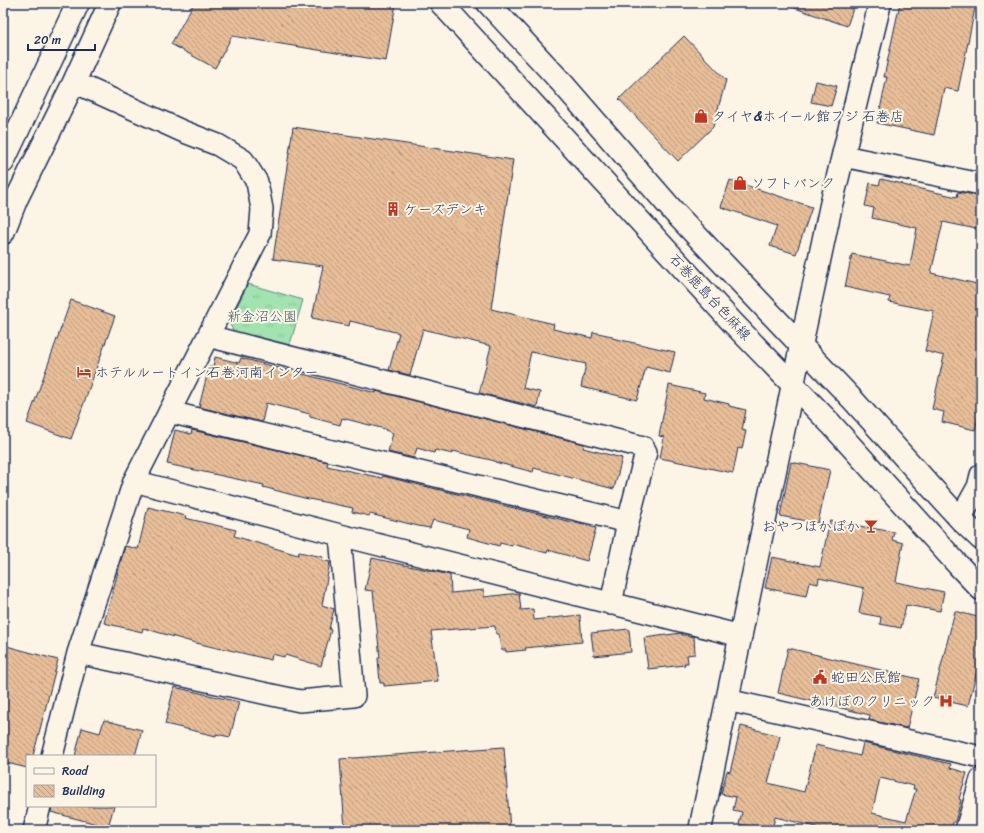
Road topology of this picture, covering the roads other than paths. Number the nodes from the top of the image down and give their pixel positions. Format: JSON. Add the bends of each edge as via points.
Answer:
{"nodes":[{"id":1,"x":78,"y":3,"type":"edge"},
{"id":2,"x":110,"y":3,"type":"edge"},
{"id":3,"x":441,"y":3,"type":"edge"},
{"id":4,"x":488,"y":3,"type":"edge"},
{"id":5,"x":880,"y":3,"type":"edge"},
{"id":6,"x":74,"y":82,"type":"junction"},
{"id":7,"x":843,"y":156,"type":"junction"},
{"id":8,"x":3,"y":162,"type":"edge"},
{"id":9,"x":981,"y":184,"type":"edge"},
{"id":10,"x":3,"y":233,"type":"edge"},
{"id":11,"x":208,"y":336,"type":"junction"},
{"id":12,"x":801,"y":345,"type":"junction"},
{"id":13,"x":793,"y":383,"type":"junction"},
{"id":14,"x":170,"y":412,"type":"junction"},
{"id":15,"x":134,"y":481,"type":"junction"},
{"id":16,"x":980,"y":484,"type":"edge"},
{"id":17,"x":960,"y":519,"type":"junction"},
{"id":18,"x":628,"y":522,"type":"junction"},
{"id":19,"x":340,"y":535,"type":"junction"},
{"id":20,"x":981,"y":539,"type":"edge"},
{"id":21,"x":981,"y":589,"type":"edge"},
{"id":22,"x":611,"y":604,"type":"junction"},
{"id":23,"x":741,"y":636,"type":"junction"},
{"id":24,"x":78,"y":653,"type":"junction"},
{"id":25,"x":727,"y":700,"type":"junction"},
{"id":26,"x":52,"y":755,"type":"edge"},
{"id":27,"x":981,"y":757,"type":"edge"},
{"id":28,"x":981,"y":779,"type":"edge"},
{"id":29,"x":40,"y":807,"type":"edge"},
{"id":30,"x":34,"y":830,"type":"edge"},
{"id":31,"x":700,"y":830,"type":"edge"},
{"id":32,"x":966,"y":830,"type":"edge"}],
"edges":[{"from":1,"to":8,"type":"main road"},
{"from":2,"to":6,"type":"main road"},
{"from":3,"to":13,"type":"main road","name":"石巻鹿島台色麻線","via":[[732,322]]},
{"from":4,"to":12,"type":"main road","via":[[562,83],[674,213]]},
{"from":5,"to":7,"type":"main road"},
{"from":6,"to":10,"type":"main road","via":[[16,200]]},
{"from":6,"to":11,"type":"street","via":[[218,145],[243,160],[256,182],[262,209],[260,234]]},
{"from":7,"to":9,"type":"street"},
{"from":7,"to":12,"type":"main road"},
{"from":11,"to":14,"type":"street"},
{"from":11,"to":18,"type":"street","via":[[643,447],[646,452]]},
{"from":12,"to":13,"type":"main road"},
{"from":12,"to":17,"type":"main road"},
{"from":13,"to":21,"type":"main road","name":"石巻鹿島台色麻線"},
{"from":13,"to":23,"type":"main road"},
{"from":14,"to":15,"type":"street"},
{"from":14,"to":18,"type":"street"},
{"from":15,"to":19,"type":"street"},
{"from":15,"to":24,"type":"street"},
{"from":16,"to":17,"type":"street"},
{"from":17,"to":20,"type":"main road"},
{"from":18,"to":22,"type":"street"},
{"from":19,"to":22,"type":"street"},
{"from":19,"to":24,"type":"street","via":[[354,696],[300,701]]},
{"from":22,"to":23,"type":"street"},
{"from":23,"to":25,"type":"main road"},
{"from":24,"to":26,"type":"street"},
{"from":25,"to":27,"type":"street"},
{"from":25,"to":31,"type":"main road"},
{"from":28,"to":32,"type":"street"},
{"from":29,"to":30,"type":"street"}]}
